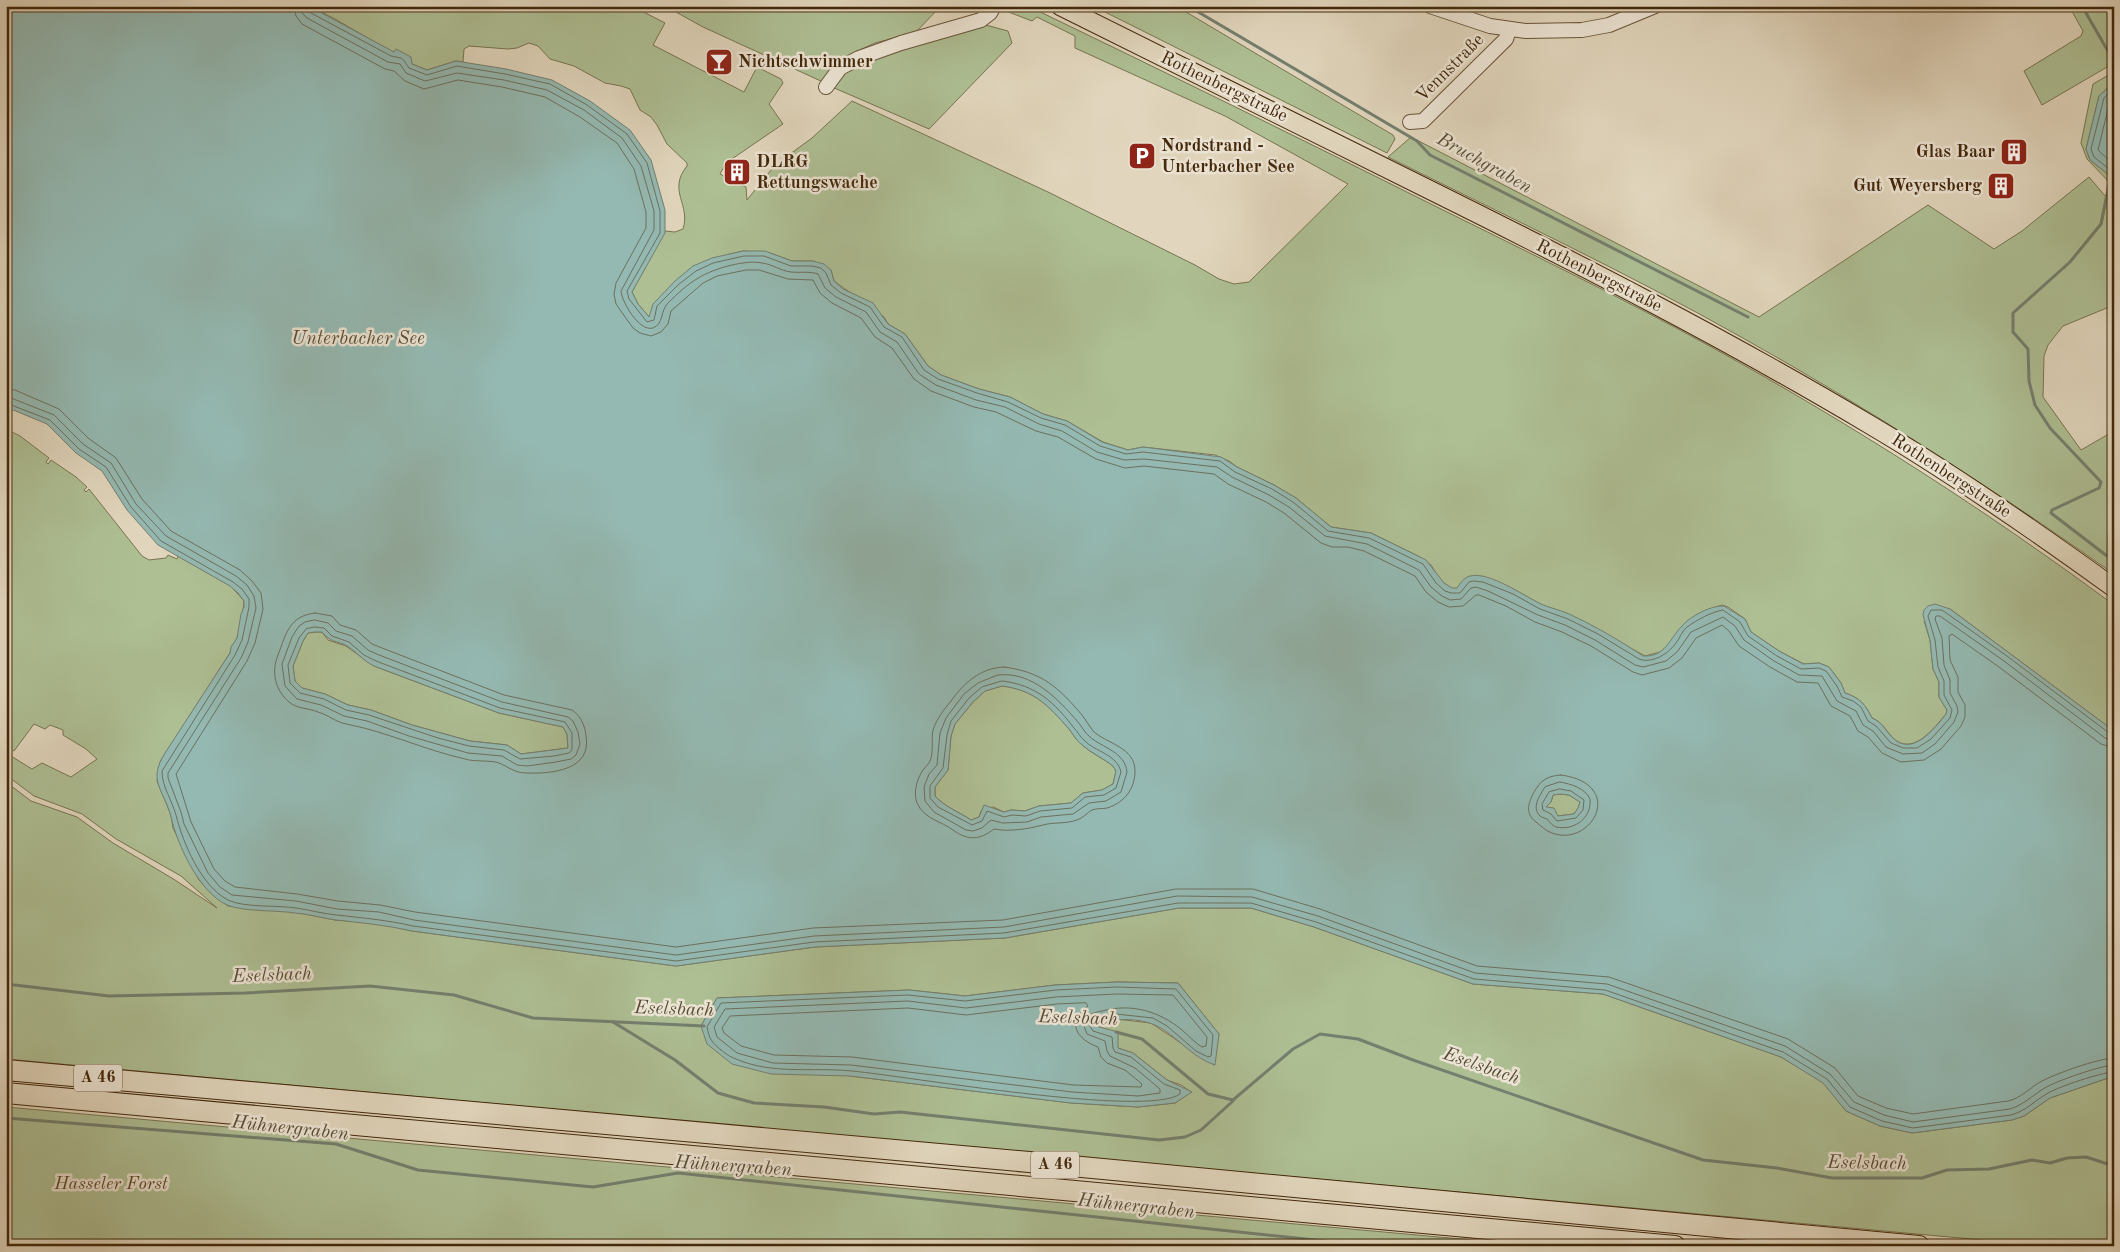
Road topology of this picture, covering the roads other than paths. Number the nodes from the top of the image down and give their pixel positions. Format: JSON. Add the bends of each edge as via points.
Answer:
{"nodes":[{"id":1,"x":994,"y":6,"type":"edge"},
{"id":2,"x":1060,"y":6,"type":"edge"},
{"id":3,"x":1430,"y":6,"type":"edge"},
{"id":4,"x":1655,"y":6,"type":"edge"},
{"id":5,"x":1509,"y":30,"type":"junction"},
{"id":6,"x":826,"y":87,"type":"dead end"},
{"id":7,"x":1410,"y":122,"type":"dead end"},
{"id":8,"x":2114,"y":588,"type":"edge"},
{"id":9,"x":6,"y":1070,"type":"edge"},
{"id":10,"x":6,"y":1093,"type":"edge"},
{"id":11,"x":1676,"y":1246,"type":"edge"},
{"id":12,"x":1920,"y":1246,"type":"edge"}],
"edges":[{"from":1,"to":6,"type":"street","via":[[981,20],[859,58],[840,68]]},
{"from":2,"to":8,"type":"main road","name":"Rothenbergstraße","via":[[1580,265],[1784,375],[1869,424],[2020,520]]},
{"from":3,"to":5,"type":"street","name":"Vennstraße","via":[[1464,19]]},
{"from":4,"to":5,"type":"street","name":"Vennstraße","via":[[1609,25],[1582,30]]},
{"from":5,"to":7,"type":"street","name":"Vennstraße","via":[[1506,40],[1423,121]]},
{"from":9,"to":12,"type":"highway","number":"A 46"},
{"from":10,"to":11,"type":"highway","number":"A 46"}]}
